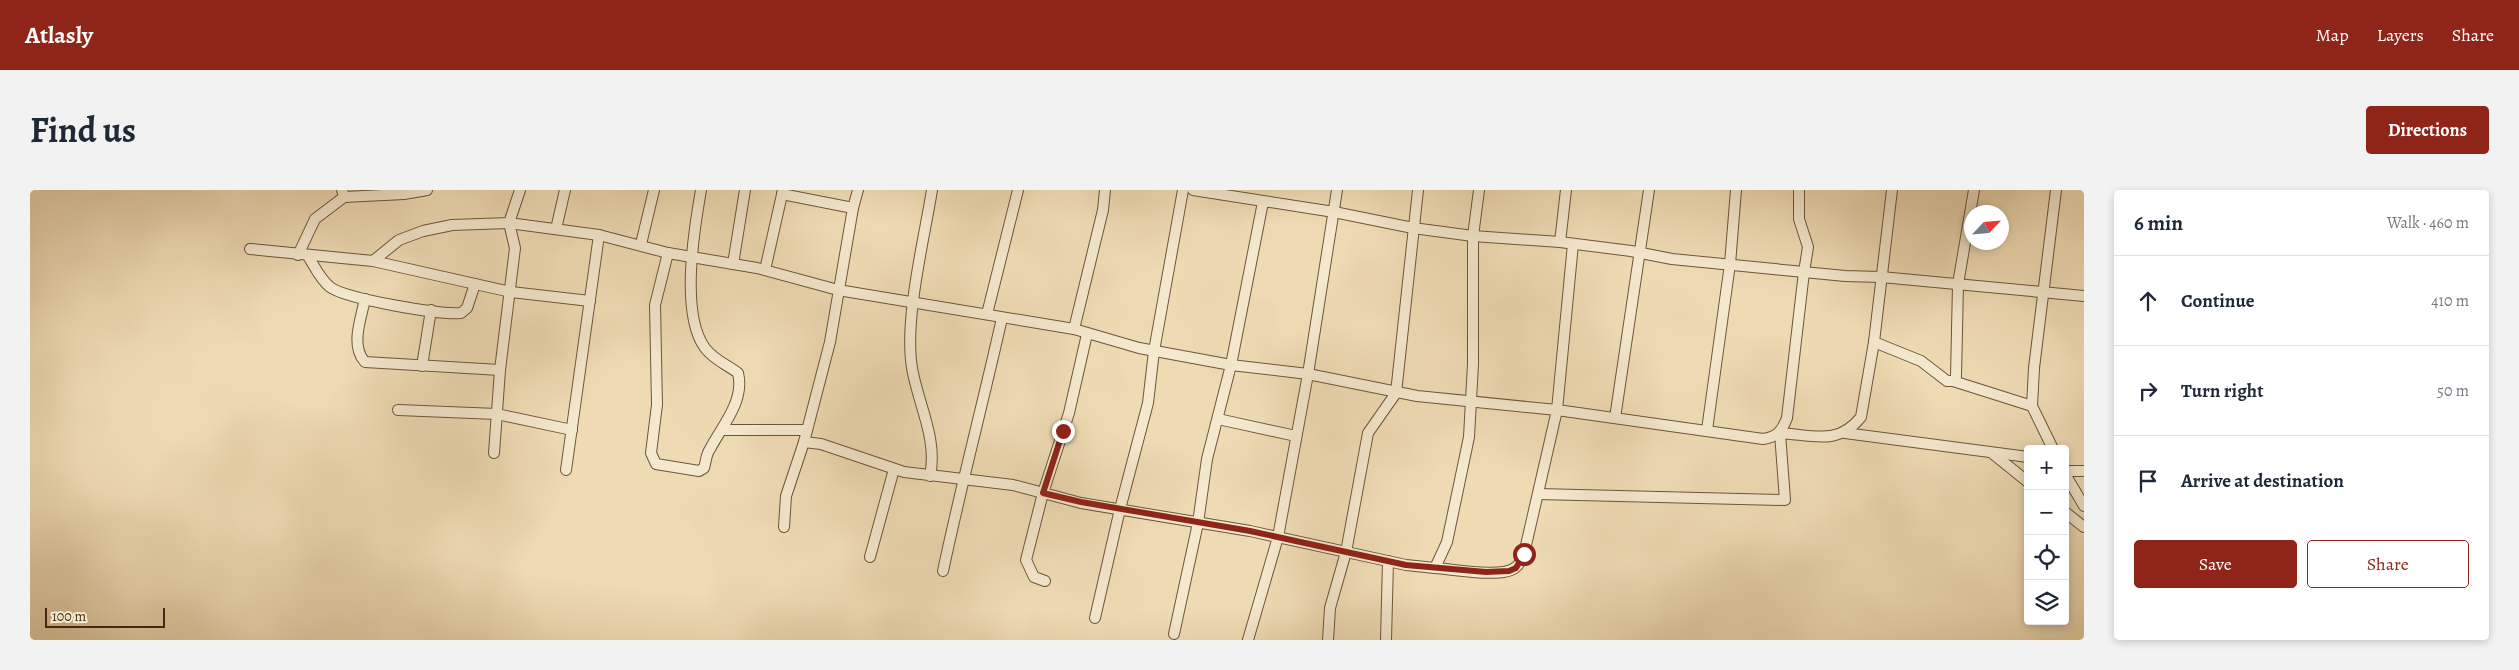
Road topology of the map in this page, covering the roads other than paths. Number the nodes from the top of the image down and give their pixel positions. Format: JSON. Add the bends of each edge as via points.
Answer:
{"nodes":[{"id":1,"x":427,"y":190,"type":"edge"},
{"id":2,"x":520,"y":190,"type":"edge"},
{"id":3,"x":565,"y":190,"type":"edge"},
{"id":4,"x":654,"y":190,"type":"edge"},
{"id":5,"x":701,"y":190,"type":"edge"},
{"id":6,"x":745,"y":190,"type":"edge"},
{"id":7,"x":858,"y":190,"type":"edge"},
{"id":8,"x":932,"y":190,"type":"edge"},
{"id":9,"x":1018,"y":190,"type":"edge"},
{"id":10,"x":1105,"y":190,"type":"edge"},
{"id":11,"x":1183,"y":190,"type":"edge"},
{"id":12,"x":1193,"y":190,"type":"edge"},
{"id":13,"x":1336,"y":190,"type":"edge"},
{"id":14,"x":1418,"y":190,"type":"edge"},
{"id":15,"x":1479,"y":190,"type":"edge"},
{"id":16,"x":1566,"y":190,"type":"edge"},
{"id":17,"x":1650,"y":190,"type":"edge"},
{"id":18,"x":1736,"y":190,"type":"edge"},
{"id":19,"x":1799,"y":190,"type":"edge"},
{"id":20,"x":1892,"y":190,"type":"edge"},
{"id":21,"x":1974,"y":190,"type":"edge"},
{"id":22,"x":2056,"y":190,"type":"edge"},
{"id":23,"x":782,"y":192,"type":"edge"},
{"id":24,"x":343,"y":194,"type":"edge"},
{"id":25,"x":1252,"y":195,"type":"edge"},
{"id":26,"x":1263,"y":202,"type":"junction"},
{"id":27,"x":853,"y":208,"type":"junction"},
{"id":28,"x":1334,"y":212,"type":"junction"},
{"id":29,"x":509,"y":223,"type":"junction"},
{"id":30,"x":1413,"y":228,"type":"junction"},
{"id":31,"x":556,"y":229,"type":"junction"},
{"id":32,"x":599,"y":235,"type":"junction"},
{"id":33,"x":1473,"y":236,"type":"junction"},
{"id":34,"x":1560,"y":242,"type":"junction"},
{"id":35,"x":641,"y":244,"type":"junction"},
{"id":36,"x":1573,"y":244,"type":"junction"},
{"id":37,"x":250,"y":249,"type":"dead end"},
{"id":38,"x":1639,"y":252,"type":"junction"},
{"id":39,"x":668,"y":253,"type":"junction"},
{"id":40,"x":303,"y":255,"type":"junction"},
{"id":41,"x":693,"y":256,"type":"junction"},
{"id":42,"x":373,"y":261,"type":"junction"},
{"id":43,"x":733,"y":264,"type":"junction"},
{"id":44,"x":1730,"y":264,"type":"junction"},
{"id":45,"x":765,"y":270,"type":"junction"},
{"id":46,"x":1804,"y":272,"type":"junction"},
{"id":47,"x":1881,"y":276,"type":"junction"},
{"id":48,"x":474,"y":284,"type":"junction"},
{"id":49,"x":1958,"y":284,"type":"junction"},
{"id":50,"x":838,"y":290,"type":"junction"},
{"id":51,"x":2043,"y":290,"type":"junction"},
{"id":52,"x":511,"y":292,"type":"junction"},
{"id":53,"x":2084,"y":296,"type":"edge"},
{"id":54,"x":365,"y":299,"type":"junction"},
{"id":55,"x":590,"y":301,"type":"junction"},
{"id":56,"x":914,"y":304,"type":"junction"},
{"id":57,"x":431,"y":310,"type":"junction"},
{"id":58,"x":988,"y":314,"type":"junction"},
{"id":59,"x":1002,"y":318,"type":"junction"},
{"id":60,"x":1074,"y":329,"type":"junction"},
{"id":61,"x":1086,"y":334,"type":"junction"},
{"id":62,"x":1874,"y":342,"type":"junction"},
{"id":63,"x":1154,"y":351,"type":"junction"},
{"id":64,"x":422,"y":366,"type":"junction"},
{"id":65,"x":1231,"y":366,"type":"junction"},
{"id":66,"x":500,"y":370,"type":"junction"},
{"id":67,"x":1308,"y":374,"type":"junction"},
{"id":68,"x":1953,"y":380,"type":"junction"},
{"id":69,"x":1396,"y":393,"type":"junction"},
{"id":70,"x":1471,"y":401,"type":"junction"},
{"id":71,"x":2032,"y":406,"type":"junction"},
{"id":72,"x":398,"y":410,"type":"dead end"},
{"id":73,"x":1557,"y":410,"type":"junction"},
{"id":74,"x":497,"y":414,"type":"junction"},
{"id":75,"x":1614,"y":418,"type":"junction"},
{"id":76,"x":1218,"y":419,"type":"junction"},
{"id":77,"x":572,"y":430,"type":"junction"},
{"id":78,"x":722,"y":430,"type":"junction"},
{"id":79,"x":807,"y":430,"type":"junction"},
{"id":80,"x":1707,"y":430,"type":"junction"},
{"id":81,"x":1780,"y":433,"type":"junction"},
{"id":82,"x":1845,"y":433,"type":"junction"},
{"id":83,"x":1296,"y":436,"type":"junction"},
{"id":84,"x":804,"y":442,"type":"junction"},
{"id":85,"x":2051,"y":445,"type":"edge"},
{"id":86,"x":1991,"y":452,"type":"junction"},
{"id":87,"x":494,"y":453,"type":"dead end"},
{"id":88,"x":2024,"y":456,"type":"edge"},
{"id":89,"x":894,"y":469,"type":"junction"},
{"id":90,"x":566,"y":470,"type":"dead end"},
{"id":91,"x":2084,"y":471,"type":"edge"},
{"id":92,"x":2069,"y":473,"type":"edge"},
{"id":93,"x":930,"y":476,"type":"junction"},
{"id":94,"x":963,"y":479,"type":"junction"},
{"id":95,"x":2024,"y":479,"type":"edge"},
{"id":96,"x":2069,"y":480,"type":"edge"},
{"id":97,"x":1043,"y":493,"type":"junction"},
{"id":98,"x":1538,"y":494,"type":"junction"},
{"id":99,"x":2084,"y":506,"type":"edge"},
{"id":100,"x":1120,"y":509,"type":"junction"},
{"id":101,"x":2069,"y":515,"type":"edge"},
{"id":102,"x":1198,"y":523,"type":"junction"},
{"id":103,"x":784,"y":527,"type":"dead end"},
{"id":104,"x":2084,"y":527,"type":"edge"},
{"id":105,"x":1278,"y":537,"type":"junction"},
{"id":106,"x":1346,"y":552,"type":"junction"},
{"id":107,"x":870,"y":558,"type":"dead end"},
{"id":108,"x":1388,"y":561,"type":"junction"},
{"id":109,"x":1435,"y":568,"type":"junction"},
{"id":110,"x":943,"y":571,"type":"dead end"},
{"id":111,"x":1045,"y":581,"type":"dead end"},
{"id":112,"x":1096,"y":618,"type":"dead end"},
{"id":113,"x":1174,"y":634,"type":"dead end"},
{"id":114,"x":1248,"y":640,"type":"edge"},
{"id":115,"x":1328,"y":640,"type":"edge"},
{"id":116,"x":1386,"y":640,"type":"edge"}],
"edges":[{"from":1,"to":24,"type":"street","via":[[404,194]]},
{"from":2,"to":29,"type":"street"},
{"from":3,"to":31,"type":"street"},
{"from":4,"to":35,"type":"street"},
{"from":5,"to":41,"type":"street"},
{"from":6,"to":43,"type":"street"},
{"from":7,"to":27,"type":"street"},
{"from":8,"to":56,"type":"street"},
{"from":9,"to":58,"type":"street"},
{"from":10,"to":60,"type":"street"},
{"from":11,"to":63,"type":"street"},
{"from":12,"to":25,"type":"street"},
{"from":13,"to":28,"type":"street"},
{"from":14,"to":30,"type":"street"},
{"from":15,"to":33,"type":"street"},
{"from":16,"to":34,"type":"street"},
{"from":17,"to":38,"type":"street"},
{"from":18,"to":44,"type":"street"},
{"from":19,"to":46,"type":"street","via":[[1799,220],[1808,246]]},
{"from":20,"to":47,"type":"street"},
{"from":21,"to":49,"type":"street"},
{"from":22,"to":51,"type":"street"},
{"from":23,"to":27,"type":"street"},
{"from":23,"to":45,"type":"street"},
{"from":24,"to":40,"type":"street","via":[[315,218]]},
{"from":25,"to":26,"type":"street"},
{"from":26,"to":28,"type":"street"},
{"from":26,"to":65,"type":"street"},
{"from":27,"to":50,"type":"street"},
{"from":28,"to":30,"type":"street"},
{"from":28,"to":67,"type":"street"},
{"from":29,"to":31,"type":"street"},
{"from":29,"to":42,"type":"street","via":[[452,225],[423,231],[399,240]]},
{"from":29,"to":52,"type":"street","via":[[515,248]]},
{"from":30,"to":33,"type":"street"},
{"from":30,"to":69,"type":"street"},
{"from":31,"to":32,"type":"street"},
{"from":32,"to":35,"type":"street"},
{"from":32,"to":55,"type":"street"},
{"from":33,"to":34,"type":"street"},
{"from":33,"to":70,"type":"street"},
{"from":34,"to":36,"type":"street"},
{"from":35,"to":39,"type":"street"},
{"from":36,"to":38,"type":"street"},
{"from":36,"to":73,"type":"street"},
{"from":37,"to":40,"type":"street"},
{"from":38,"to":44,"type":"street","via":[[1672,259]]},
{"from":38,"to":75,"type":"street"},
{"from":39,"to":41,"type":"street"},
{"from":39,"to":78,"type":"street","via":[[655,305],[657,405],[652,460],[656,464],[699,471],[704,468],[709,450]]},
{"from":40,"to":42,"type":"street"},
{"from":40,"to":54,"type":"street","via":[[331,287],[346,295]]},
{"from":41,"to":43,"type":"street"},
{"from":41,"to":78,"type":"street","via":[[690,287],[697,332],[704,347],[716,360],[738,373],[740,381],[739,393]]},
{"from":42,"to":48,"type":"street"},
{"from":43,"to":45,"type":"street"},
{"from":44,"to":46,"type":"street"},
{"from":44,"to":80,"type":"street"},
{"from":45,"to":50,"type":"street"},
{"from":46,"to":47,"type":"street"},
{"from":46,"to":81,"type":"street","via":[[1787,418]]},
{"from":47,"to":49,"type":"street"},
{"from":47,"to":62,"type":"street"},
{"from":48,"to":52,"type":"street"},
{"from":48,"to":57,"type":"street","via":[[467,308],[461,313]]},
{"from":49,"to":51,"type":"street"},
{"from":49,"to":68,"type":"street","via":[[1956,377]]},
{"from":50,"to":56,"type":"street"},
{"from":50,"to":79,"type":"street","via":[[830,342]]},
{"from":51,"to":53,"type":"street"},
{"from":51,"to":71,"type":"street"},
{"from":52,"to":55,"type":"street"},
{"from":52,"to":66,"type":"street"},
{"from":54,"to":57,"type":"street"},
{"from":54,"to":64,"type":"street","via":[[357,345],[360,356],[366,362]]},
{"from":55,"to":77,"type":"street"},
{"from":56,"to":58,"type":"street"},
{"from":56,"to":93,"type":"street","via":[[912,368],[930,441]]},
{"from":57,"to":64,"type":"street"},
{"from":58,"to":59,"type":"street"},
{"from":59,"to":60,"type":"street"},
{"from":59,"to":94,"type":"street"},
{"from":60,"to":61,"type":"street"},
{"from":61,"to":63,"type":"street"},
{"from":61,"to":97,"type":"street","via":[[1069,413]]},
{"from":62,"to":68,"type":"street","via":[[1921,361],[1947,381]]},
{"from":62,"to":82,"type":"street","via":[[1861,417]]},
{"from":63,"to":65,"type":"street"},
{"from":63,"to":100,"type":"street","via":[[1148,403]]},
{"from":64,"to":66,"type":"street"},
{"from":65,"to":67,"type":"street"},
{"from":65,"to":76,"type":"street"},
{"from":66,"to":74,"type":"street"},
{"from":67,"to":69,"type":"street"},
{"from":67,"to":83,"type":"street"},
{"from":68,"to":71,"type":"street"},
{"from":69,"to":70,"type":"street"},
{"from":69,"to":106,"type":"street","via":[[1368,433]]},
{"from":70,"to":73,"type":"street"},
{"from":70,"to":109,"type":"street","via":[[1469,437],[1454,514],[1446,547]]},
{"from":71,"to":85,"type":"street"},
{"from":72,"to":74,"type":"street"},
{"from":73,"to":75,"type":"street"},
{"from":73,"to":98,"type":"street"},
{"from":74,"to":77,"type":"street"},
{"from":74,"to":87,"type":"street"},
{"from":75,"to":80,"type":"street"},
{"from":76,"to":83,"type":"street"},
{"from":76,"to":102,"type":"street","via":[[1207,460]]},
{"from":77,"to":90,"type":"street"},
{"from":78,"to":79,"type":"street"},
{"from":79,"to":84,"type":"street"},
{"from":80,"to":81,"type":"street","via":[[1763,439]]},
{"from":81,"to":82,"type":"street","via":[[1832,437]]},
{"from":81,"to":98,"type":"street","via":[[1785,500]]},
{"from":82,"to":86,"type":"street"},
{"from":83,"to":105,"type":"street"},
{"from":84,"to":89,"type":"street","via":[[821,444]]},
{"from":84,"to":103,"type":"street","via":[[786,496]]},
{"from":86,"to":88,"type":"street"},
{"from":86,"to":95,"type":"street"},
{"from":89,"to":93,"type":"street"},
{"from":89,"to":107,"type":"street"},
{"from":91,"to":92,"type":"street"},
{"from":93,"to":94,"type":"street"},
{"from":94,"to":97,"type":"street","via":[[1013,485]]},
{"from":94,"to":110,"type":"street"},
{"from":96,"to":99,"type":"street"},
{"from":97,"to":100,"type":"street"},
{"from":97,"to":111,"type":"street","via":[[1026,560],[1034,577]]},
{"from":98,"to":109,"type":"street","via":[[1524,554],[1516,568],[1486,572]]},
{"from":100,"to":102,"type":"street"},
{"from":100,"to":112,"type":"street"},
{"from":101,"to":104,"type":"street"},
{"from":102,"to":105,"type":"street"},
{"from":102,"to":113,"type":"street"},
{"from":105,"to":106,"type":"street"},
{"from":105,"to":114,"type":"street"},
{"from":106,"to":108,"type":"street"},
{"from":106,"to":115,"type":"street","via":[[1330,608]]},
{"from":108,"to":109,"type":"street"},
{"from":108,"to":116,"type":"street"}]}
